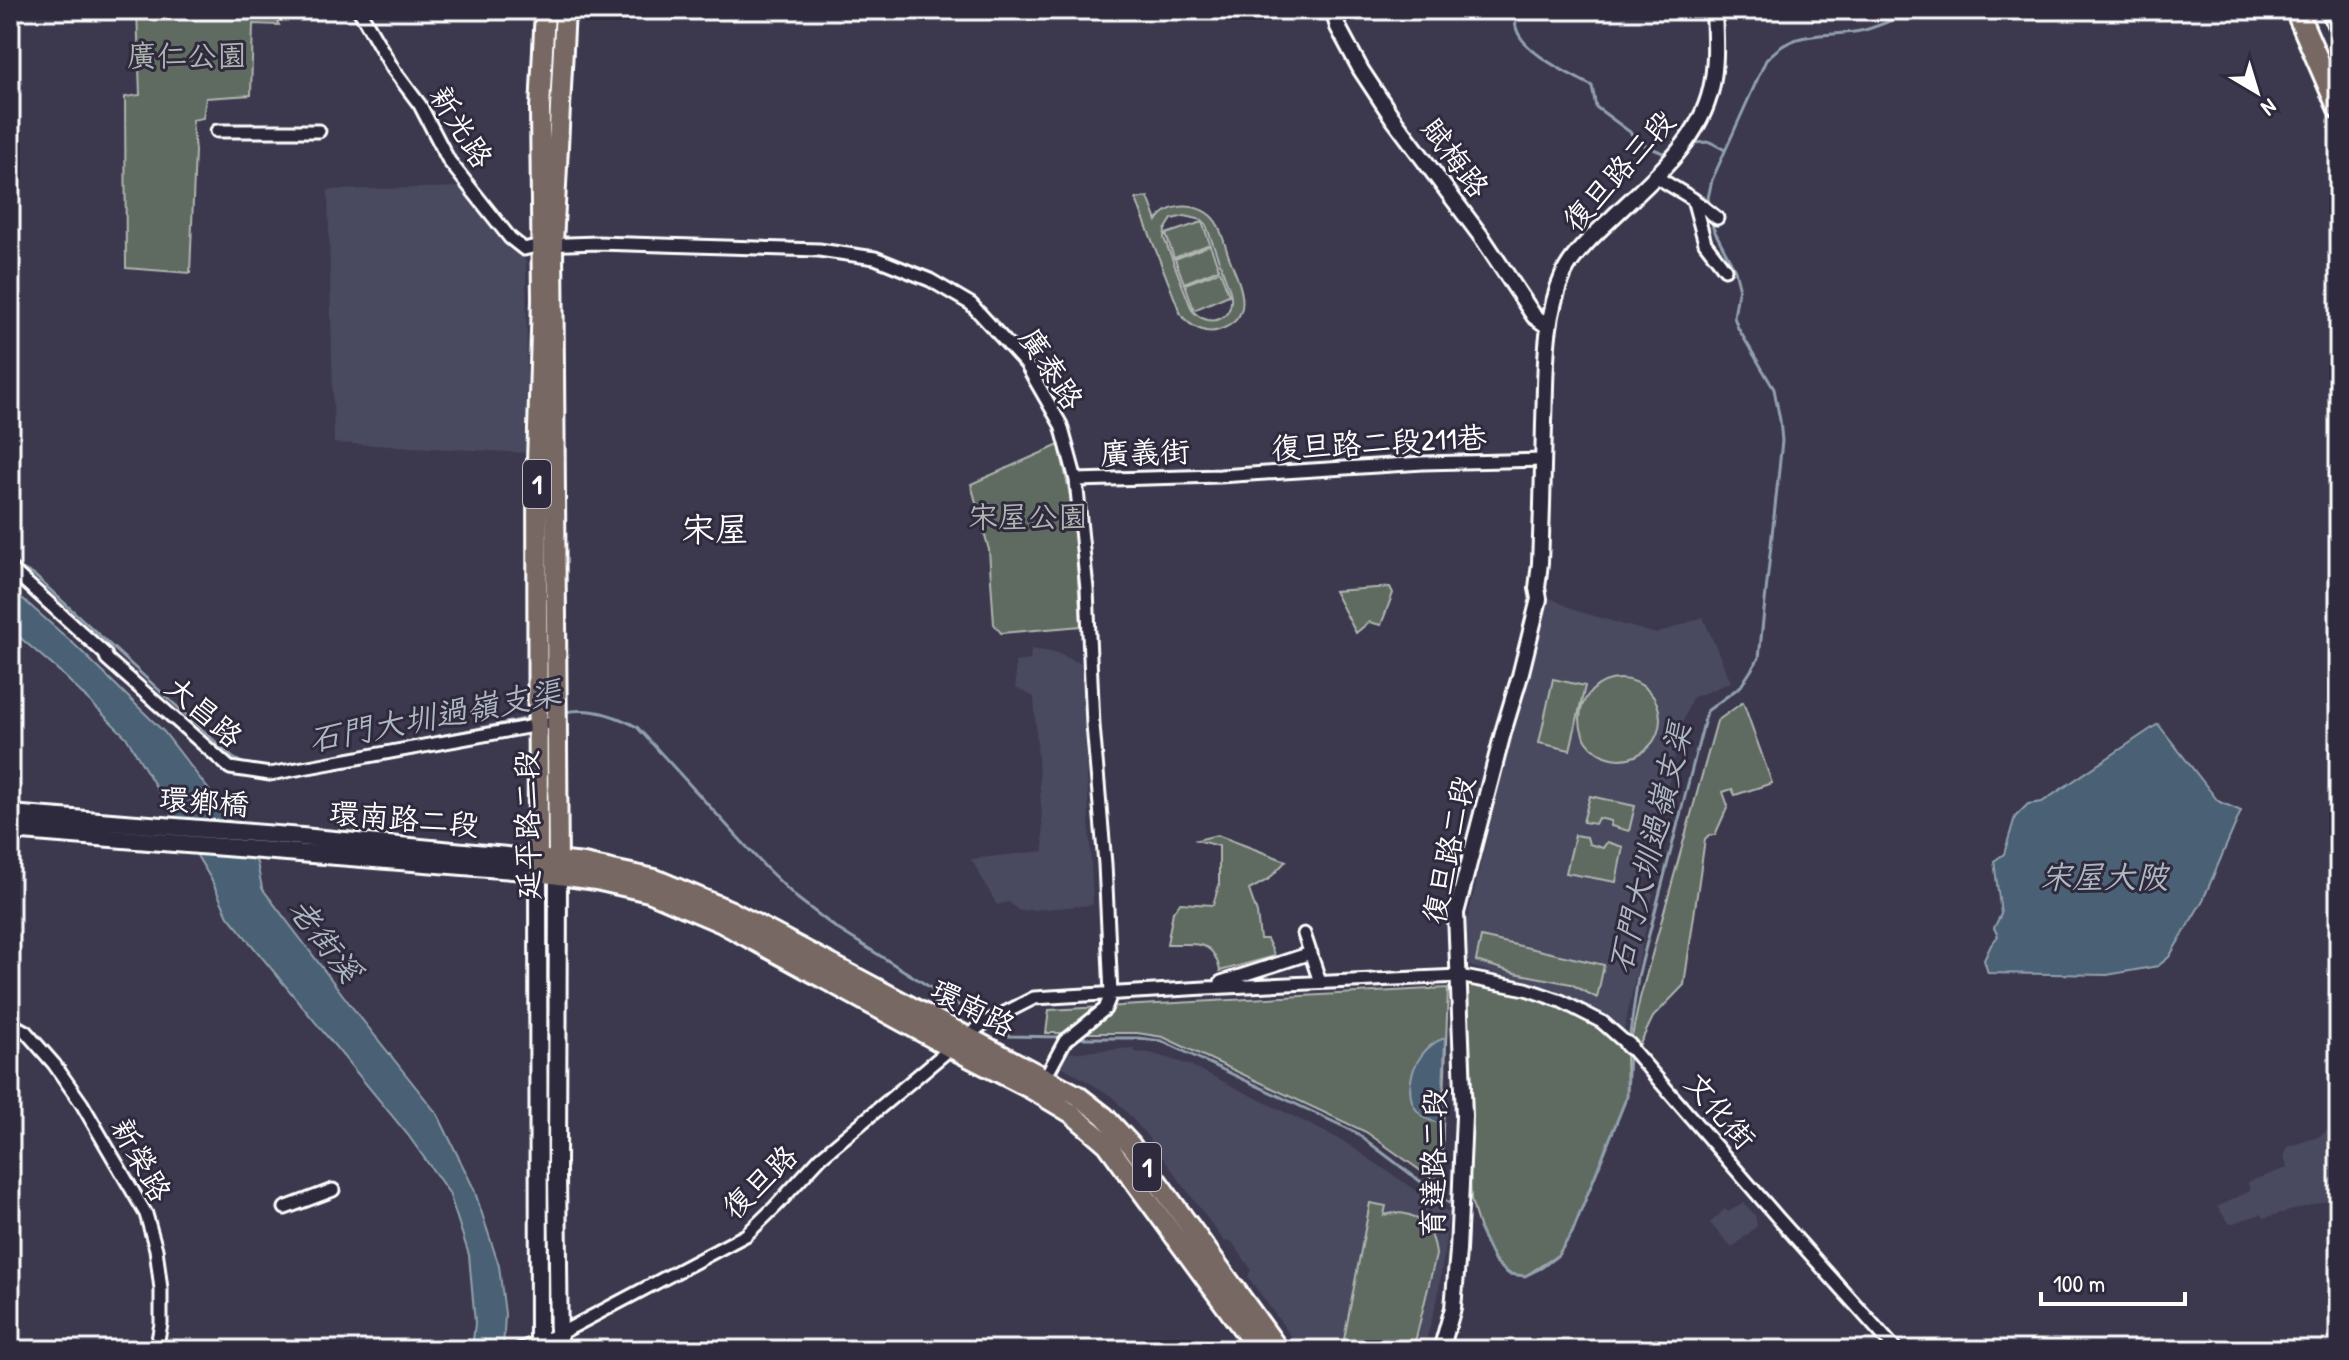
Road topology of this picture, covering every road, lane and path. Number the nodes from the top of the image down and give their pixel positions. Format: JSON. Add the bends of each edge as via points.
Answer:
{"nodes":[{"id":1,"x":359,"y":10,"type":"edge"},
{"id":2,"x":545,"y":10,"type":"edge"},
{"id":3,"x":565,"y":10,"type":"edge"},
{"id":4,"x":1333,"y":10,"type":"edge"},
{"id":5,"x":1714,"y":10,"type":"edge"},
{"id":6,"x":2296,"y":10,"type":"edge"},
{"id":7,"x":2332,"y":10,"type":"edge"},
{"id":8,"x":2339,"y":26,"type":"edge"},
{"id":9,"x":550,"y":108,"type":"junction"},
{"id":10,"x":2339,"y":109,"type":"edge"},
{"id":11,"x":217,"y":131,"type":"dead end"},
{"id":12,"x":319,"y":131,"type":"dead end"},
{"id":13,"x":1655,"y":176,"type":"junction"},
{"id":14,"x":1693,"y":199,"type":"junction"},
{"id":15,"x":1713,"y":214,"type":"dead end"},
{"id":16,"x":546,"y":245,"type":"junction"},
{"id":17,"x":1565,"y":269,"type":"joint"},
{"id":18,"x":1725,"y":269,"type":"dead end"},
{"id":19,"x":1549,"y":327,"type":"junction"},
{"id":20,"x":1543,"y":460,"type":"junction"},
{"id":21,"x":1216,"y":476,"type":"joint"},
{"id":22,"x":1076,"y":480,"type":"junction"},
{"id":23,"x":10,"y":568,"type":"edge"},
{"id":24,"x":10,"y":576,"type":"edge"},
{"id":25,"x":107,"y":659,"type":"junction"},
{"id":26,"x":546,"y":723,"type":"junction"},
{"id":27,"x":10,"y":814,"type":"edge"},
{"id":28,"x":10,"y":830,"type":"edge"},
{"id":29,"x":142,"y":833,"type":"junction"},
{"id":30,"x":266,"y":842,"type":"joint"},
{"id":31,"x":548,"y":867,"type":"junction"},
{"id":32,"x":1304,"y":934,"type":"dead end"},
{"id":33,"x":1311,"y":953,"type":"junction"},
{"id":34,"x":1459,"y":976,"type":"junction"},
{"id":35,"x":1320,"y":982,"type":"junction"},
{"id":36,"x":1205,"y":988,"type":"junction"},
{"id":37,"x":1111,"y":994,"type":"junction"},
{"id":38,"x":10,"y":1023,"type":"edge"},
{"id":39,"x":959,"y":1043,"type":"junction"},
{"id":40,"x":1046,"y":1076,"type":"junction"},
{"id":41,"x":333,"y":1190,"type":"dead end"},
{"id":42,"x":285,"y":1208,"type":"dead end"},
{"id":43,"x":1214,"y":1274,"type":"junction"},
{"id":44,"x":559,"y":1342,"type":"edge"},
{"id":45,"x":539,"y":1347,"type":"edge"},
{"id":46,"x":156,"y":1350,"type":"edge"},
{"id":47,"x":518,"y":1350,"type":"edge"},
{"id":48,"x":1258,"y":1350,"type":"edge"},
{"id":49,"x":1279,"y":1350,"type":"edge"},
{"id":50,"x":1441,"y":1350,"type":"edge"},
{"id":51,"x":1896,"y":1350,"type":"edge"}],
"edges":[{"from":1,"to":16,"type":"street","name":"新光路","via":[[449,161],[510,238],[524,249]]},
{"from":2,"to":9,"type":"main road","number":"1"},
{"from":3,"to":9,"type":"main road","number":"1"},
{"from":4,"to":19,"type":"street","name":"賦梅路","via":[[1361,70],[1392,117],[1534,316]]},
{"from":5,"to":13,"type":"street","name":"復旦路三段","via":[[1715,62],[1705,111]]},
{"from":6,"to":10,"type":"highway"},
{"from":7,"to":8,"type":"highway"},
{"from":9,"to":16,"type":"main road","name":"延平路二段","number":"1"},
{"from":11,"to":12,"type":"street"},
{"from":13,"to":14,"type":"street"},
{"from":13,"to":17,"type":"street","name":"復旦路三段"},
{"from":14,"to":15,"type":"street"},
{"from":14,"to":18,"type":"street","via":[[1705,243]]},
{"from":16,"to":22,"type":"street","name":"廣泰路","via":[[819,250],[875,258],[930,280],[971,304],[1026,364],[1061,425]]},
{"from":16,"to":26,"type":"main road","name":"延平路二段","number":"1","via":[[537,478]]},
{"from":17,"to":19,"type":"street","name":"復旦路二段"},
{"from":19,"to":20,"type":"street","name":"復旦路二段"},
{"from":20,"to":21,"type":"street","name":"復旦路二段211巷"},
{"from":20,"to":34,"type":"street","name":"復旦路二段","via":[[1539,599],[1456,913]]},
{"from":21,"to":22,"type":"street","name":"廣義街"},
{"from":22,"to":37,"type":"street","name":"廣泰路"},
{"from":23,"to":25,"type":"street","name":"大昌路"},
{"from":24,"to":25,"type":"street"},
{"from":25,"to":26,"type":"street","name":"大昌路","via":[[230,768],[251,772],[308,768]]},
{"from":26,"to":31,"type":"main road","name":"延平路二段","number":"1"},
{"from":27,"to":29,"type":"main road"},
{"from":28,"to":29,"type":"main road"},
{"from":29,"to":30,"type":"main road","name":"環鄉橋"},
{"from":30,"to":31,"type":"main road","name":"環南路二段"},
{"from":31,"to":39,"type":"main road","name":"環南路","number":"1","via":[[649,892],[722,923]]},
{"from":31,"to":44,"type":"main road","name":"延平路二段"},
{"from":31,"to":45,"type":"main road","name":"延平路二段"},
{"from":32,"to":33,"type":"street"},
{"from":33,"to":35,"type":"street"},
{"from":33,"to":36,"type":"street"},
{"from":34,"to":35,"type":"street"},
{"from":34,"to":50,"type":"street","name":"育達路二段","via":[[1464,1116],[1458,1251],[1453,1308]]},
{"from":34,"to":51,"type":"street","name":"文化街","via":[[1526,989],[1602,1022],[1629,1046]]},
{"from":35,"to":36,"type":"street"},
{"from":36,"to":37,"type":"street"},
{"from":37,"to":39,"type":"street","via":[[1034,998]]},
{"from":37,"to":40,"type":"street","via":[[1105,1009],[1065,1041]]},
{"from":38,"to":46,"type":"street","name":"新榮路","via":[[26,1032],[54,1064],[146,1214],[161,1289]]},
{"from":39,"to":40,"type":"main road","name":"環南路","number":"1"},
{"from":39,"to":43,"type":"main road","name":"環南路","number":"1","via":[[1107,1144]]},
{"from":39,"to":44,"type":"street","name":"復旦路","via":[[821,1157],[746,1235]]},
{"from":40,"to":43,"type":"main road","name":"環南路","number":"1","via":[[1104,1116],[1131,1145]]},
{"from":41,"to":42,"type":"street"},
{"from":43,"to":48,"type":"main road","name":"環南路","number":"1"},
{"from":43,"to":49,"type":"main road","name":"環南路","number":"1"},
{"from":44,"to":45,"type":"street","name":"復旦路"},
{"from":45,"to":47,"type":"street","name":"復旦路"}]}
